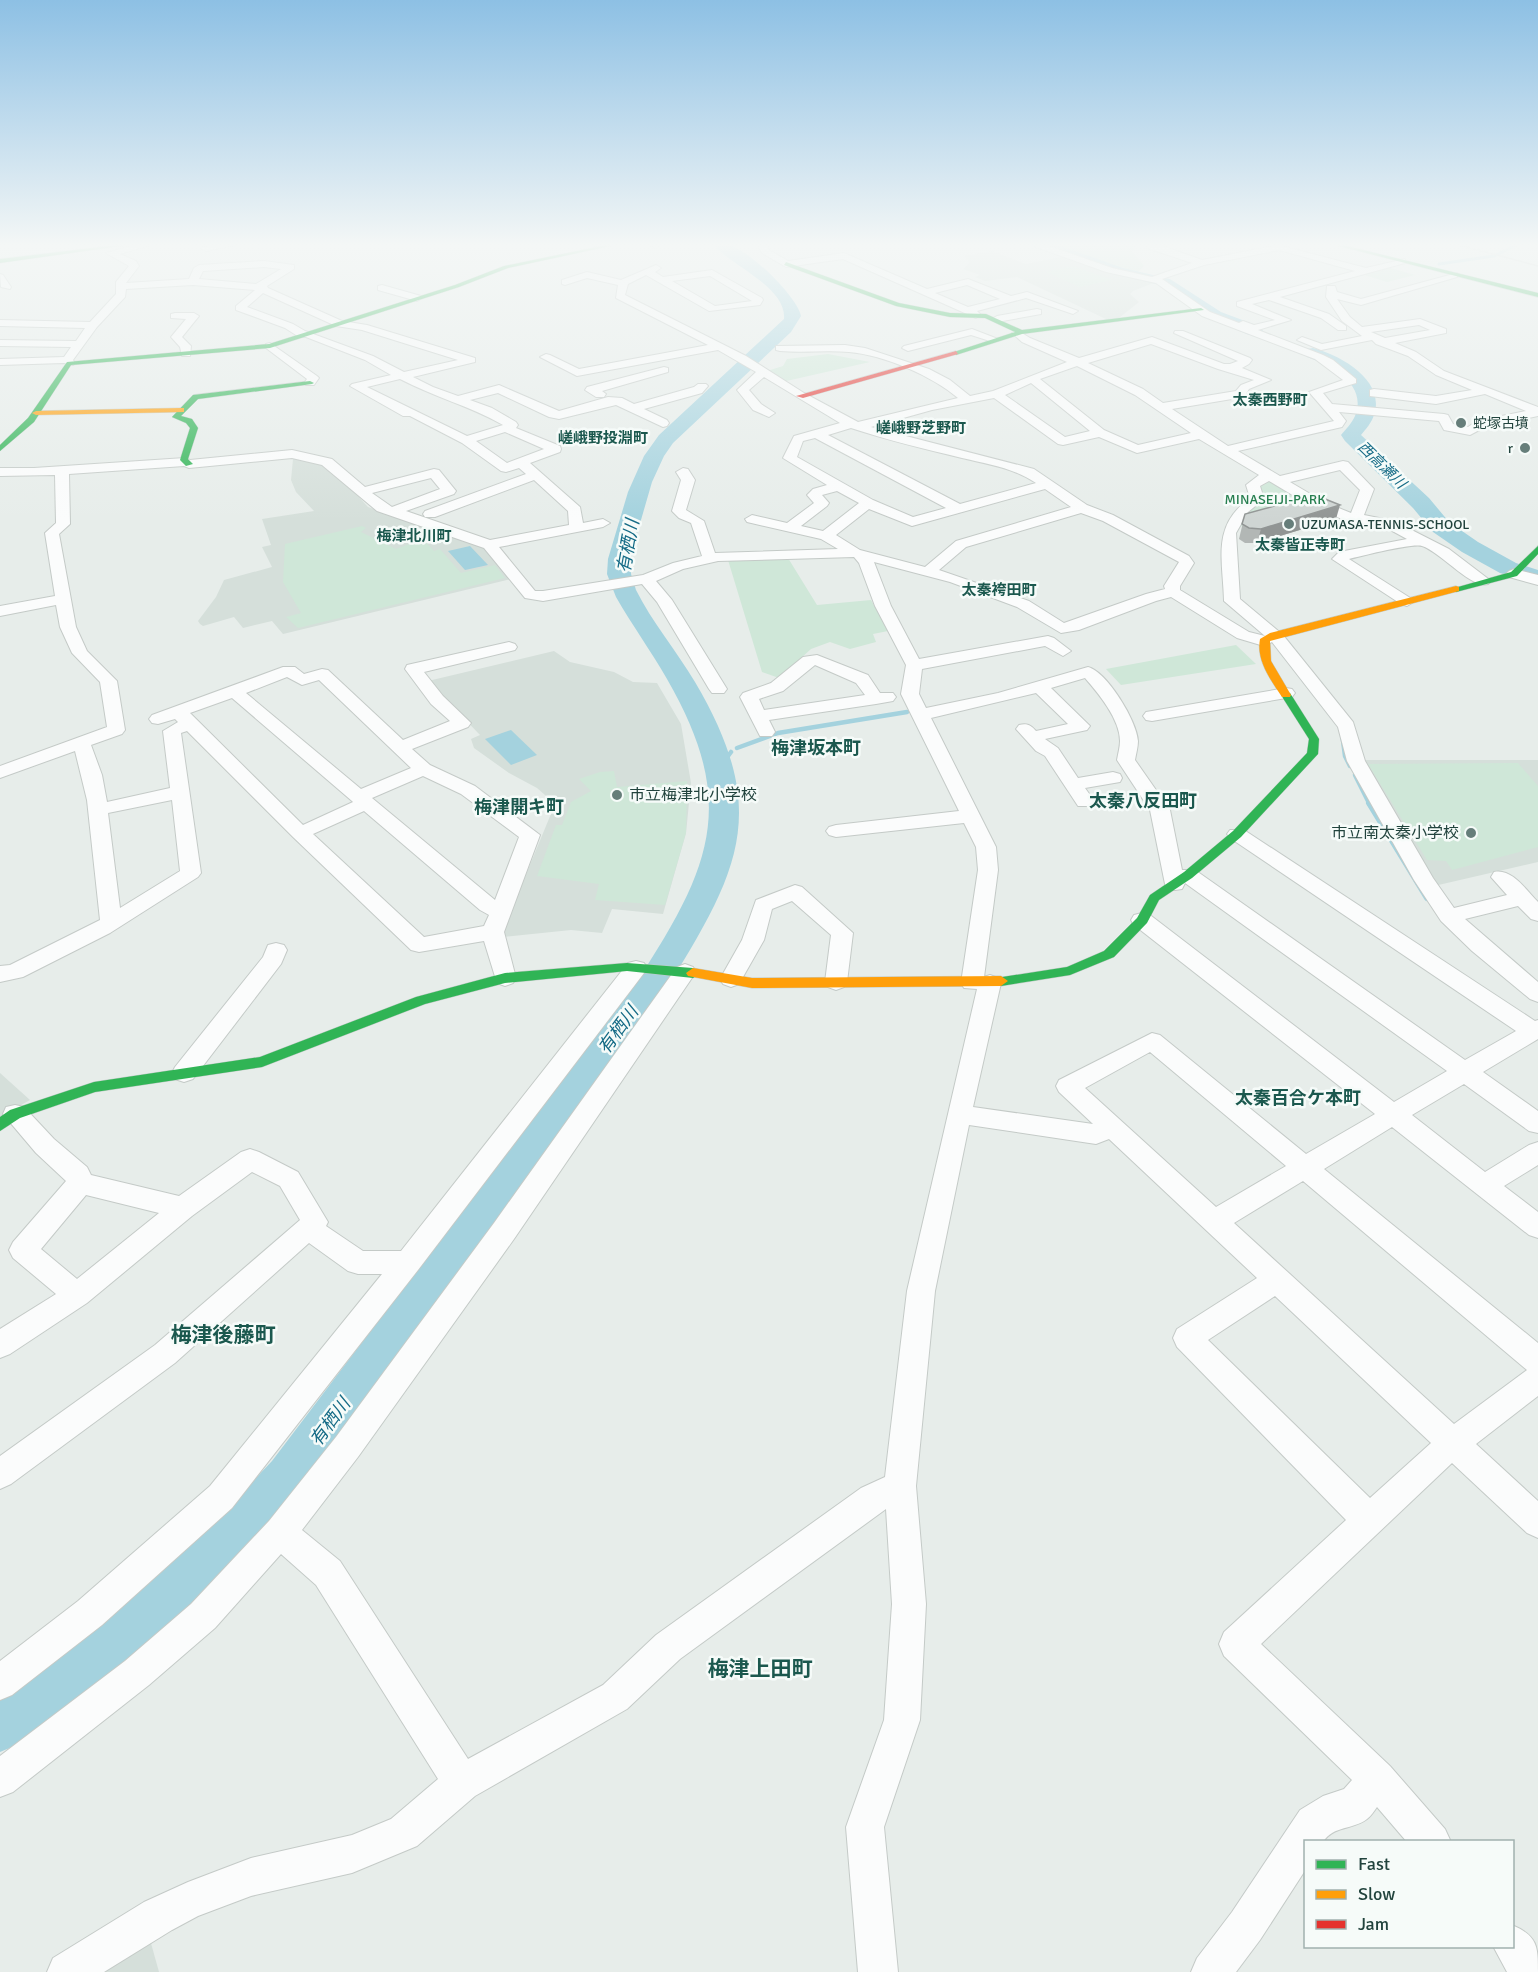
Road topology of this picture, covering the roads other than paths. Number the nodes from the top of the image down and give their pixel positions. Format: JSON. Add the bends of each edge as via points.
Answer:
{"nodes":[{"id":1,"x":84,"y":337,"type":"edge"},
{"id":2,"x":177,"y":337,"type":"edge"},
{"id":3,"x":299,"y":337,"type":"edge"},
{"id":4,"x":311,"y":337,"type":"edge"},
{"id":5,"x":367,"y":337,"type":"edge"},
{"id":6,"x":394,"y":337,"type":"edge"},
{"id":7,"x":701,"y":337,"type":"edge"},
{"id":8,"x":952,"y":337,"type":"edge"},
{"id":9,"x":987,"y":337,"type":"edge"},
{"id":10,"x":1000,"y":337,"type":"edge"},
{"id":11,"x":1023,"y":337,"type":"edge"},
{"id":12,"x":1189,"y":337,"type":"edge"},
{"id":13,"x":1278,"y":337,"type":"edge"},
{"id":14,"x":1302,"y":337,"type":"edge"},
{"id":15,"x":1372,"y":337,"type":"edge"},
{"id":16,"x":1400,"y":337,"type":"edge"},
{"id":17,"x":993,"y":339,"type":"junction"},
{"id":18,"x":1376,"y":339,"type":"junction"},
{"id":19,"x":0,"y":343,"type":"edge"},
{"id":20,"x":79,"y":344,"type":"junction"},
{"id":21,"x":270,"y":346,"type":"junction"},
{"id":22,"x":337,"y":346,"type":"junction"},
{"id":23,"x":717,"y":347,"type":"junction"},
{"id":24,"x":780,"y":348,"type":"dead end"},
{"id":25,"x":908,"y":348,"type":"junction"},
{"id":26,"x":861,"y":350,"type":"junction"},
{"id":27,"x":186,"y":354,"type":"junction"},
{"id":28,"x":546,"y":357,"type":"dead end"},
{"id":29,"x":941,"y":357,"type":"junction"},
{"id":30,"x":68,"y":361,"type":"junction"},
{"id":31,"x":0,"y":362,"type":"edge"},
{"id":32,"x":1078,"y":362,"type":"junction"},
{"id":33,"x":915,"y":366,"type":"junction"},
{"id":34,"x":1232,"y":368,"type":"junction"},
{"id":35,"x":664,"y":370,"type":"dead end"},
{"id":36,"x":761,"y":370,"type":"junction"},
{"id":37,"x":400,"y":376,"type":"junction"},
{"id":38,"x":1032,"y":378,"type":"junction"},
{"id":39,"x":310,"y":383,"type":"joint"},
{"id":40,"x":702,"y":386,"type":"dead end"},
{"id":41,"x":1485,"y":391,"type":"junction"},
{"id":42,"x":1374,"y":393,"type":"dead end"},
{"id":43,"x":996,"y":394,"type":"junction"},
{"id":44,"x":800,"y":396,"type":"junction"},
{"id":45,"x":967,"y":399,"type":"junction"},
{"id":46,"x":457,"y":400,"type":"junction"},
{"id":47,"x":605,"y":402,"type":"junction"},
{"id":48,"x":1163,"y":407,"type":"junction"},
{"id":49,"x":1328,"y":407,"type":"junction"},
{"id":50,"x":633,"y":408,"type":"junction"},
{"id":51,"x":181,"y":410,"type":"junction"},
{"id":52,"x":1538,"y":411,"type":"edge"},
{"id":53,"x":36,"y":412,"type":"junction"},
{"id":54,"x":412,"y":412,"type":"junction"},
{"id":55,"x":549,"y":413,"type":"junction"},
{"id":56,"x":769,"y":413,"type":"dead end"},
{"id":57,"x":517,"y":423,"type":"junction"},
{"id":58,"x":663,"y":423,"type":"dead end"},
{"id":59,"x":855,"y":425,"type":"junction"},
{"id":60,"x":1100,"y":432,"type":"junction"},
{"id":61,"x":817,"y":434,"type":"junction"},
{"id":62,"x":1200,"y":435,"type":"junction"},
{"id":63,"x":466,"y":440,"type":"junction"},
{"id":64,"x":0,"y":448,"type":"edge"},
{"id":65,"x":1226,"y":450,"type":"junction"},
{"id":66,"x":521,"y":462,"type":"junction"},
{"id":67,"x":187,"y":463,"type":"junction"},
{"id":68,"x":62,"y":471,"type":"junction"},
{"id":69,"x":0,"y":472,"type":"edge"},
{"id":70,"x":683,"y":472,"type":"dead end"},
{"id":71,"x":536,"y":475,"type":"junction"},
{"id":72,"x":1274,"y":478,"type":"junction"},
{"id":73,"x":1046,"y":484,"type":"junction"},
{"id":74,"x":840,"y":486,"type":"junction"},
{"id":75,"x":363,"y":491,"type":"junction"},
{"id":76,"x":868,"y":503,"type":"junction"},
{"id":77,"x":1082,"y":508,"type":"junction"},
{"id":78,"x":959,"y":509,"type":"junction"},
{"id":79,"x":393,"y":512,"type":"junction"},
{"id":80,"x":1356,"y":518,"type":"junction"},
{"id":81,"x":417,"y":519,"type":"junction"},
{"id":82,"x":752,"y":519,"type":"dead end"},
{"id":83,"x":603,"y":523,"type":"dead end"},
{"id":84,"x":790,"y":527,"type":"junction"},
{"id":85,"x":576,"y":528,"type":"junction"},
{"id":86,"x":826,"y":536,"type":"junction"},
{"id":87,"x":1420,"y":541,"type":"junction"},
{"id":88,"x":489,"y":545,"type":"junction"},
{"id":89,"x":1538,"y":549,"type":"edge"},
{"id":90,"x":857,"y":553,"type":"junction"},
{"id":91,"x":710,"y":559,"type":"junction"},
{"id":92,"x":928,"y":572,"type":"junction"},
{"id":93,"x":1517,"y":572,"type":"junction"},
{"id":94,"x":642,"y":580,"type":"junction"},
{"id":95,"x":1483,"y":580,"type":"junction"},
{"id":96,"x":1538,"y":580,"type":"edge"},
{"id":97,"x":1173,"y":592,"type":"junction"},
{"id":98,"x":63,"y":599,"type":"junction"},
{"id":99,"x":1407,"y":601,"type":"junction"},
{"id":100,"x":0,"y":611,"type":"edge"},
{"id":101,"x":1061,"y":628,"type":"junction"},
{"id":102,"x":1268,"y":638,"type":"junction"},
{"id":103,"x":1048,"y":641,"type":"junction"},
{"id":104,"x":509,"y":647,"type":"dead end"},
{"id":105,"x":1063,"y":651,"type":"dead end"},
{"id":106,"x":914,"y":665,"type":"junction"},
{"id":107,"x":1039,"y":686,"type":"junction"},
{"id":108,"x":718,"y":688,"type":"dead end"},
{"id":109,"x":235,"y":692,"type":"junction"},
{"id":110,"x":1286,"y":693,"type":"junction"},
{"id":111,"x":910,"y":694,"type":"junction"},
{"id":112,"x":876,"y":699,"type":"junction"},
{"id":113,"x":920,"y":715,"type":"junction"},
{"id":114,"x":759,"y":716,"type":"junction"},
{"id":115,"x":1152,"y":716,"type":"dead end"},
{"id":116,"x":184,"y":718,"type":"junction"},
{"id":117,"x":158,"y":719,"type":"dead end"},
{"id":118,"x":766,"y":732,"type":"dead end"},
{"id":119,"x":80,"y":742,"type":"junction"},
{"id":120,"x":401,"y":747,"type":"junction"},
{"id":121,"x":423,"y":769,"type":"junction"},
{"id":122,"x":0,"y":772,"type":"edge"},
{"id":123,"x":1113,"y":778,"type":"dead end"},
{"id":124,"x":1074,"y":784,"type":"junction"},
{"id":125,"x":180,"y":792,"type":"junction"},
{"id":126,"x":363,"y":800,"type":"junction"},
{"id":127,"x":1085,"y":802,"type":"dead end"},
{"id":128,"x":98,"y":810,"type":"junction"},
{"id":129,"x":970,"y":816,"type":"junction"},
{"id":130,"x":836,"y":831,"type":"dead end"},
{"id":131,"x":300,"y":832,"type":"junction"},
{"id":132,"x":1237,"y":834,"type":"junction"},
{"id":133,"x":1501,"y":877,"type":"dead end"},
{"id":134,"x":1182,"y":879,"type":"junction"},
{"id":135,"x":1522,"y":898,"type":"junction"},
{"id":136,"x":501,"y":912,"type":"junction"},
{"id":137,"x":1538,"y":914,"type":"edge"},
{"id":138,"x":1449,"y":916,"type":"junction"},
{"id":139,"x":1142,"y":920,"type":"junction"},
{"id":140,"x":111,"y":923,"type":"junction"},
{"id":141,"x":494,"y":932,"type":"junction"},
{"id":142,"x":276,"y":950,"type":"dead end"},
{"id":143,"x":639,"y":968,"type":"junction"},
{"id":144,"x":682,"y":971,"type":"junction"},
{"id":145,"x":0,"y":974,"type":"edge"},
{"id":146,"x":505,"y":978,"type":"junction"},
{"id":147,"x":731,"y":979,"type":"junction"},
{"id":148,"x":836,"y":982,"type":"junction"},
{"id":149,"x":981,"y":983,"type":"junction"},
{"id":150,"x":1538,"y":994,"type":"edge"},
{"id":151,"x":1535,"y":1030,"type":"edge"},
{"id":152,"x":1466,"y":1071,"type":"junction"},
{"id":153,"x":184,"y":1073,"type":"junction"},
{"id":154,"x":959,"y":1114,"type":"junction"},
{"id":155,"x":1393,"y":1115,"type":"junction"},
{"id":156,"x":8,"y":1120,"type":"edge"},
{"id":157,"x":1538,"y":1124,"type":"edge"},
{"id":158,"x":1113,"y":1128,"type":"junction"},
{"id":159,"x":1538,"y":1152,"type":"edge"},
{"id":160,"x":1305,"y":1168,"type":"junction"},
{"id":161,"x":80,"y":1183,"type":"junction"},
{"id":162,"x":1484,"y":1185,"type":"junction"},
{"id":163,"x":183,"y":1208,"type":"junction"},
{"id":164,"x":1214,"y":1222,"type":"junction"},
{"id":165,"x":1538,"y":1227,"type":"edge"},
{"id":166,"x":310,"y":1229,"type":"junction"},
{"id":167,"x":408,"y":1262,"type":"junction"},
{"id":168,"x":1276,"y":1280,"type":"junction"},
{"id":169,"x":77,"y":1295,"type":"junction"},
{"id":170,"x":0,"y":1345,"type":"edge"},
{"id":171,"x":1538,"y":1361,"type":"edge"},
{"id":172,"x":1538,"y":1379,"type":"edge"},
{"id":173,"x":1451,"y":1444,"type":"junction"},
{"id":174,"x":0,"y":1474,"type":"edge"},
{"id":175,"x":900,"y":1486,"type":"junction"},
{"id":176,"x":1369,"y":1520,"type":"junction"},
{"id":177,"x":1538,"y":1522,"type":"edge"},
{"id":178,"x":279,"y":1533,"type":"junction"},
{"id":179,"x":0,"y":1683,"type":"edge"},
{"id":180,"x":0,"y":1779,"type":"edge"},
{"id":181,"x":1377,"y":1779,"type":"junction"},
{"id":182,"x":462,"y":1783,"type":"junction"},
{"id":183,"x":1430,"y":1840,"type":"edge"},
{"id":184,"x":1514,"y":1948,"type":"edge"},
{"id":185,"x":873,"y":1970,"type":"edge"},
{"id":186,"x":67,"y":1972,"type":"edge"},
{"id":187,"x":1211,"y":1972,"type":"edge"},
{"id":188,"x":1532,"y":1972,"type":"edge"}],
"edges":[{"from":1,"to":20,"type":"street"},
{"from":2,"to":27,"type":"street"},
{"from":3,"to":21,"type":"street"},
{"from":4,"to":22,"type":"street"},
{"from":5,"to":22,"type":"street"},
{"from":6,"to":37,"type":"street","via":[[471,360]]},
{"from":7,"to":23,"type":"street"},
{"from":8,"to":25,"type":"street"},
{"from":9,"to":17,"type":"street"},
{"from":10,"to":17,"type":"street"},
{"from":11,"to":32,"type":"street"},
{"from":12,"to":34,"type":"street","via":[[1246,360]]},
{"from":13,"to":49,"type":"street","via":[[1329,362],[1352,381],[1315,392]]},
{"from":14,"to":18,"type":"street","via":[[1297,338],[1321,347]]},
{"from":15,"to":18,"type":"street"},
{"from":16,"to":18,"type":"street"},
{"from":17,"to":29,"type":"street"},
{"from":18,"to":41,"type":"street","via":[[1412,354],[1440,373]]},
{"from":19,"to":20,"type":"street"},
{"from":20,"to":30,"type":"street"},
{"from":21,"to":27,"type":"street"},
{"from":21,"to":39,"type":"street","via":[[313,378]]},
{"from":22,"to":37,"type":"street"},
{"from":23,"to":28,"type":"street","via":[[577,373]]},
{"from":23,"to":36,"type":"street"},
{"from":24,"to":26,"type":"street"},
{"from":25,"to":26,"type":"street","via":[[889,343]]},
{"from":25,"to":29,"type":"street"},
{"from":26,"to":33,"type":"street"},
{"from":27,"to":30,"type":"street"},
{"from":29,"to":33,"type":"street"},
{"from":30,"to":31,"type":"street"},
{"from":30,"to":53,"type":"street"},
{"from":32,"to":34,"type":"street","via":[[1152,340]]},
{"from":32,"to":38,"type":"street"},
{"from":32,"to":48,"type":"street"},
{"from":33,"to":44,"type":"street"},
{"from":33,"to":45,"type":"street","via":[[938,376]]},
{"from":34,"to":48,"type":"street","via":[[1264,380],[1245,387],[1240,394]]},
{"from":35,"to":47,"type":"street","via":[[591,390],[604,395]]},
{"from":36,"to":44,"type":"street"},
{"from":36,"to":56,"type":"street","via":[[743,390],[757,407]]},
{"from":37,"to":46,"type":"street"},
{"from":37,"to":54,"type":"street","via":[[356,386],[407,413]]},
{"from":38,"to":43,"type":"street"},
{"from":38,"to":60,"type":"street"},
{"from":39,"to":51,"type":"street","via":[[208,394],[196,397]]},
{"from":40,"to":50,"type":"street"},
{"from":41,"to":42,"type":"street","via":[[1436,400]]},
{"from":41,"to":52,"type":"street"},
{"from":43,"to":45,"type":"street"},
{"from":43,"to":60,"type":"street","via":[[1063,441]]},
{"from":44,"to":59,"type":"street"},
{"from":45,"to":59,"type":"street"},
{"from":46,"to":54,"type":"street"},
{"from":46,"to":55,"type":"street","via":[[499,388]]},
{"from":46,"to":57,"type":"street"},
{"from":47,"to":50,"type":"street","via":[[618,401]]},
{"from":47,"to":55,"type":"street","via":[[559,415]]},
{"from":48,"to":62,"type":"street"},
{"from":49,"to":52,"type":"street","via":[[1444,418],[1448,427],[1470,431],[1481,424]]},
{"from":49,"to":65,"type":"street","via":[[1338,424]]},
{"from":50,"to":58,"type":"street"},
{"from":51,"to":53,"type":"street"},
{"from":51,"to":67,"type":"street","via":[[176,417],[189,421],[194,428]]},
{"from":53,"to":64,"type":"street"},
{"from":54,"to":63,"type":"street"},
{"from":55,"to":57,"type":"street"},
{"from":57,"to":63,"type":"street"},
{"from":57,"to":66,"type":"street","via":[[555,449]]},
{"from":59,"to":61,"type":"street"},
{"from":59,"to":73,"type":"street","via":[[1007,465],[1029,472]]},
{"from":60,"to":62,"type":"street","via":[[1137,449]]},
{"from":61,"to":74,"type":"street","via":[[798,439],[790,458]]},
{"from":61,"to":78,"type":"street"},
{"from":62,"to":65,"type":"street"},
{"from":63,"to":66,"type":"street","via":[[506,468]]},
{"from":65,"to":72,"type":"street"},
{"from":66,"to":71,"type":"street"},
{"from":67,"to":68,"type":"street"},
{"from":67,"to":75,"type":"street","via":[[292,454],[327,462]]},
{"from":68,"to":69,"type":"street"},
{"from":68,"to":98,"type":"street","via":[[63,524],[52,533]]},
{"from":70,"to":91,"type":"street","via":[[688,480],[679,511],[697,521]]},
{"from":71,"to":81,"type":"street"},
{"from":71,"to":85,"type":"street","via":[[575,510]]},
{"from":72,"to":80,"type":"street","via":[[1319,505]]},
{"from":72,"to":80,"type":"street","via":[[1343,465],[1366,489]]},
{"from":72,"to":102,"type":"street","via":[[1253,485],[1257,499],[1242,510],[1229,532],[1232,601]]},
{"from":73,"to":77,"type":"street"},
{"from":73,"to":78,"type":"street"},
{"from":74,"to":76,"type":"street"},
{"from":74,"to":84,"type":"street","via":[[814,495],[822,503]]},
{"from":75,"to":79,"type":"street","via":[[382,508]]},
{"from":75,"to":79,"type":"street","via":[[434,473],[450,491]]},
{"from":76,"to":78,"type":"street","via":[[912,522]]},
{"from":76,"to":86,"type":"street"},
{"from":77,"to":92,"type":"street","via":[[961,543]]},
{"from":77,"to":97,"type":"street","via":[[1184,559],[1187,563],[1172,586]]},
{"from":79,"to":81,"type":"street"},
{"from":80,"to":87,"type":"street","via":[[1389,524]]},
{"from":81,"to":88,"type":"street"},
{"from":82,"to":84,"type":"street"},
{"from":83,"to":85,"type":"street"},
{"from":84,"to":86,"type":"street"},
{"from":85,"to":88,"type":"street"},
{"from":86,"to":90,"type":"street"},
{"from":87,"to":95,"type":"street","via":[[1444,552]]},
{"from":87,"to":99,"type":"street","via":[[1339,559]]},
{"from":88,"to":94,"type":"street","via":[[530,595]]},
{"from":89,"to":93,"type":"street"},
{"from":90,"to":91,"type":"street"},
{"from":90,"to":92,"type":"street"},
{"from":90,"to":106,"type":"street","via":[[866,561],[883,606]]},
{"from":91,"to":94,"type":"street"},
{"from":92,"to":101,"type":"street","via":[[1023,604]]},
{"from":93,"to":95,"type":"street"},
{"from":93,"to":96,"type":"street"},
{"from":94,"to":108,"type":"street","via":[[664,600]]},
{"from":95,"to":99,"type":"street"},
{"from":97,"to":101,"type":"street"},
{"from":97,"to":102,"type":"street","via":[[1243,635]]},
{"from":98,"to":100,"type":"street"},
{"from":98,"to":119,"type":"street","via":[[68,627],[80,653],[108,681],[116,730]]},
{"from":99,"to":102,"type":"street"},
{"from":101,"to":103,"type":"street"},
{"from":102,"to":110,"type":"street","via":[[1262,647],[1269,667]]},
{"from":102,"to":138,"type":"street","via":[[1347,726],[1356,761]]},
{"from":103,"to":105,"type":"street"},
{"from":103,"to":106,"type":"street"},
{"from":104,"to":120,"type":"street","via":[[413,669],[437,700],[462,723]]},
{"from":106,"to":111,"type":"street"},
{"from":107,"to":113,"type":"street"},
{"from":107,"to":124,"type":"street","via":[[1081,726],[1027,731],[1052,752]]},
{"from":107,"to":134,"type":"street","via":[[1088,672],[1111,697],[1129,739],[1126,759],[1160,810]]},
{"from":109,"to":116,"type":"street"},
{"from":109,"to":120,"type":"street","via":[[290,671],[302,680],[322,674]]},
{"from":109,"to":126,"type":"street"},
{"from":110,"to":115,"type":"street"},
{"from":110,"to":132,"type":"street","via":[[1314,739],[1312,754]]},
{"from":111,"to":112,"type":"street"},
{"from":111,"to":113,"type":"street"},
{"from":112,"to":114,"type":"street"},
{"from":112,"to":114,"type":"street","via":[[862,679],[817,660],[809,661],[777,687],[749,697]]},
{"from":113,"to":129,"type":"street"},
{"from":114,"to":118,"type":"street"},
{"from":116,"to":117,"type":"street"},
{"from":116,"to":125,"type":"street","via":[[172,731]]},
{"from":116,"to":131,"type":"street"},
{"from":119,"to":122,"type":"street"},
{"from":119,"to":128,"type":"street","via":[[87,751]]},
{"from":120,"to":121,"type":"street"},
{"from":121,"to":126,"type":"street"},
{"from":121,"to":136,"type":"street","via":[[468,790],[530,835]]},
{"from":123,"to":124,"type":"street"},
{"from":124,"to":127,"type":"street"},
{"from":125,"to":128,"type":"street"},
{"from":125,"to":140,"type":"street","via":[[191,873]]},
{"from":126,"to":131,"type":"street"},
{"from":126,"to":136,"type":"street","via":[[487,905]]},
{"from":128,"to":140,"type":"street"},
{"from":129,"to":130,"type":"street","via":[[860,819]]},
{"from":129,"to":149,"type":"street","via":[[986,847],[988,870]]},
{"from":131,"to":141,"type":"street","via":[[419,945]]},
{"from":132,"to":134,"type":"street"},
{"from":132,"to":151,"type":"street"},
{"from":133,"to":135,"type":"street"},
{"from":134,"to":139,"type":"street","via":[[1154,898]]},
{"from":134,"to":152,"type":"street"},
{"from":135,"to":137,"type":"street"},
{"from":135,"to":138,"type":"street"},
{"from":136,"to":141,"type":"street"},
{"from":138,"to":150,"type":"street"},
{"from":139,"to":149,"type":"street","via":[[1109,954],[1070,971]]},
{"from":139,"to":155,"type":"street"},
{"from":140,"to":145,"type":"street","via":[[15,972]]},
{"from":141,"to":146,"type":"street"},
{"from":142,"to":153,"type":"street"},
{"from":143,"to":144,"type":"street"},
{"from":143,"to":146,"type":"street"},
{"from":143,"to":167,"type":"street"},
{"from":144,"to":147,"type":"street"},
{"from":144,"to":178,"type":"street","via":[[512,1232]]},
{"from":146,"to":153,"type":"street","via":[[421,1000],[262,1062]]},
{"from":147,"to":148,"type":"street","via":[[752,983]]},
{"from":147,"to":148,"type":"street","via":[[753,940],[763,905],[795,892],[842,933]]},
{"from":148,"to":149,"type":"street"},
{"from":149,"to":154,"type":"street"},
{"from":151,"to":152,"type":"street"},
{"from":152,"to":155,"type":"street"},
{"from":152,"to":157,"type":"street"},
{"from":153,"to":156,"type":"street","via":[[94,1087]]},
{"from":154,"to":158,"type":"street","via":[[1096,1134]]},
{"from":154,"to":175,"type":"street","via":[[921,1291]]},
{"from":155,"to":160,"type":"street"},
{"from":155,"to":162,"type":"street"},
{"from":156,"to":161,"type":"street","via":[[78,1174]]},
{"from":158,"to":160,"type":"street","via":[[1068,1086],[1152,1041]]},
{"from":158,"to":164,"type":"street"},
{"from":159,"to":162,"type":"street"},
{"from":160,"to":164,"type":"street"},
{"from":160,"to":171,"type":"street"},
{"from":161,"to":163,"type":"street"},
{"from":161,"to":169,"type":"street","via":[[23,1250]]},
{"from":162,"to":165,"type":"street"},
{"from":163,"to":166,"type":"street","via":[[250,1159],[290,1179],[315,1222]]},
{"from":163,"to":169,"type":"street"},
{"from":164,"to":168,"type":"street"},
{"from":166,"to":167,"type":"street","via":[[358,1263]]},
{"from":166,"to":174,"type":"street","via":[[165,1354]]},
{"from":167,"to":179,"type":"street","via":[[221,1497],[90,1613]]},
{"from":168,"to":173,"type":"street"},
{"from":168,"to":176,"type":"street","via":[[1187,1338]]},
{"from":169,"to":170,"type":"street"},
{"from":172,"to":173,"type":"street"},
{"from":173,"to":176,"type":"street"},
{"from":173,"to":177,"type":"street"},
{"from":175,"to":182,"type":"street","via":[[872,1499],[668,1647],[615,1697]]},
{"from":175,"to":185,"type":"street","via":[[909,1604],[902,1720],[865,1827],[875,1921]]},
{"from":176,"to":181,"type":"street","via":[[1236,1644]]},
{"from":178,"to":180,"type":"street","via":[[203,1616],[137,1673]]},
{"from":178,"to":182,"type":"street","via":[[328,1573]]},
{"from":181,"to":183,"type":"street"},
{"from":181,"to":187,"type":"street","via":[[1354,1806],[1335,1809],[1313,1823]]},
{"from":182,"to":186,"type":"street","via":[[404,1833],[352,1854],[251,1877],[188,1901]]},
{"from":184,"to":188,"type":"street"}]}
